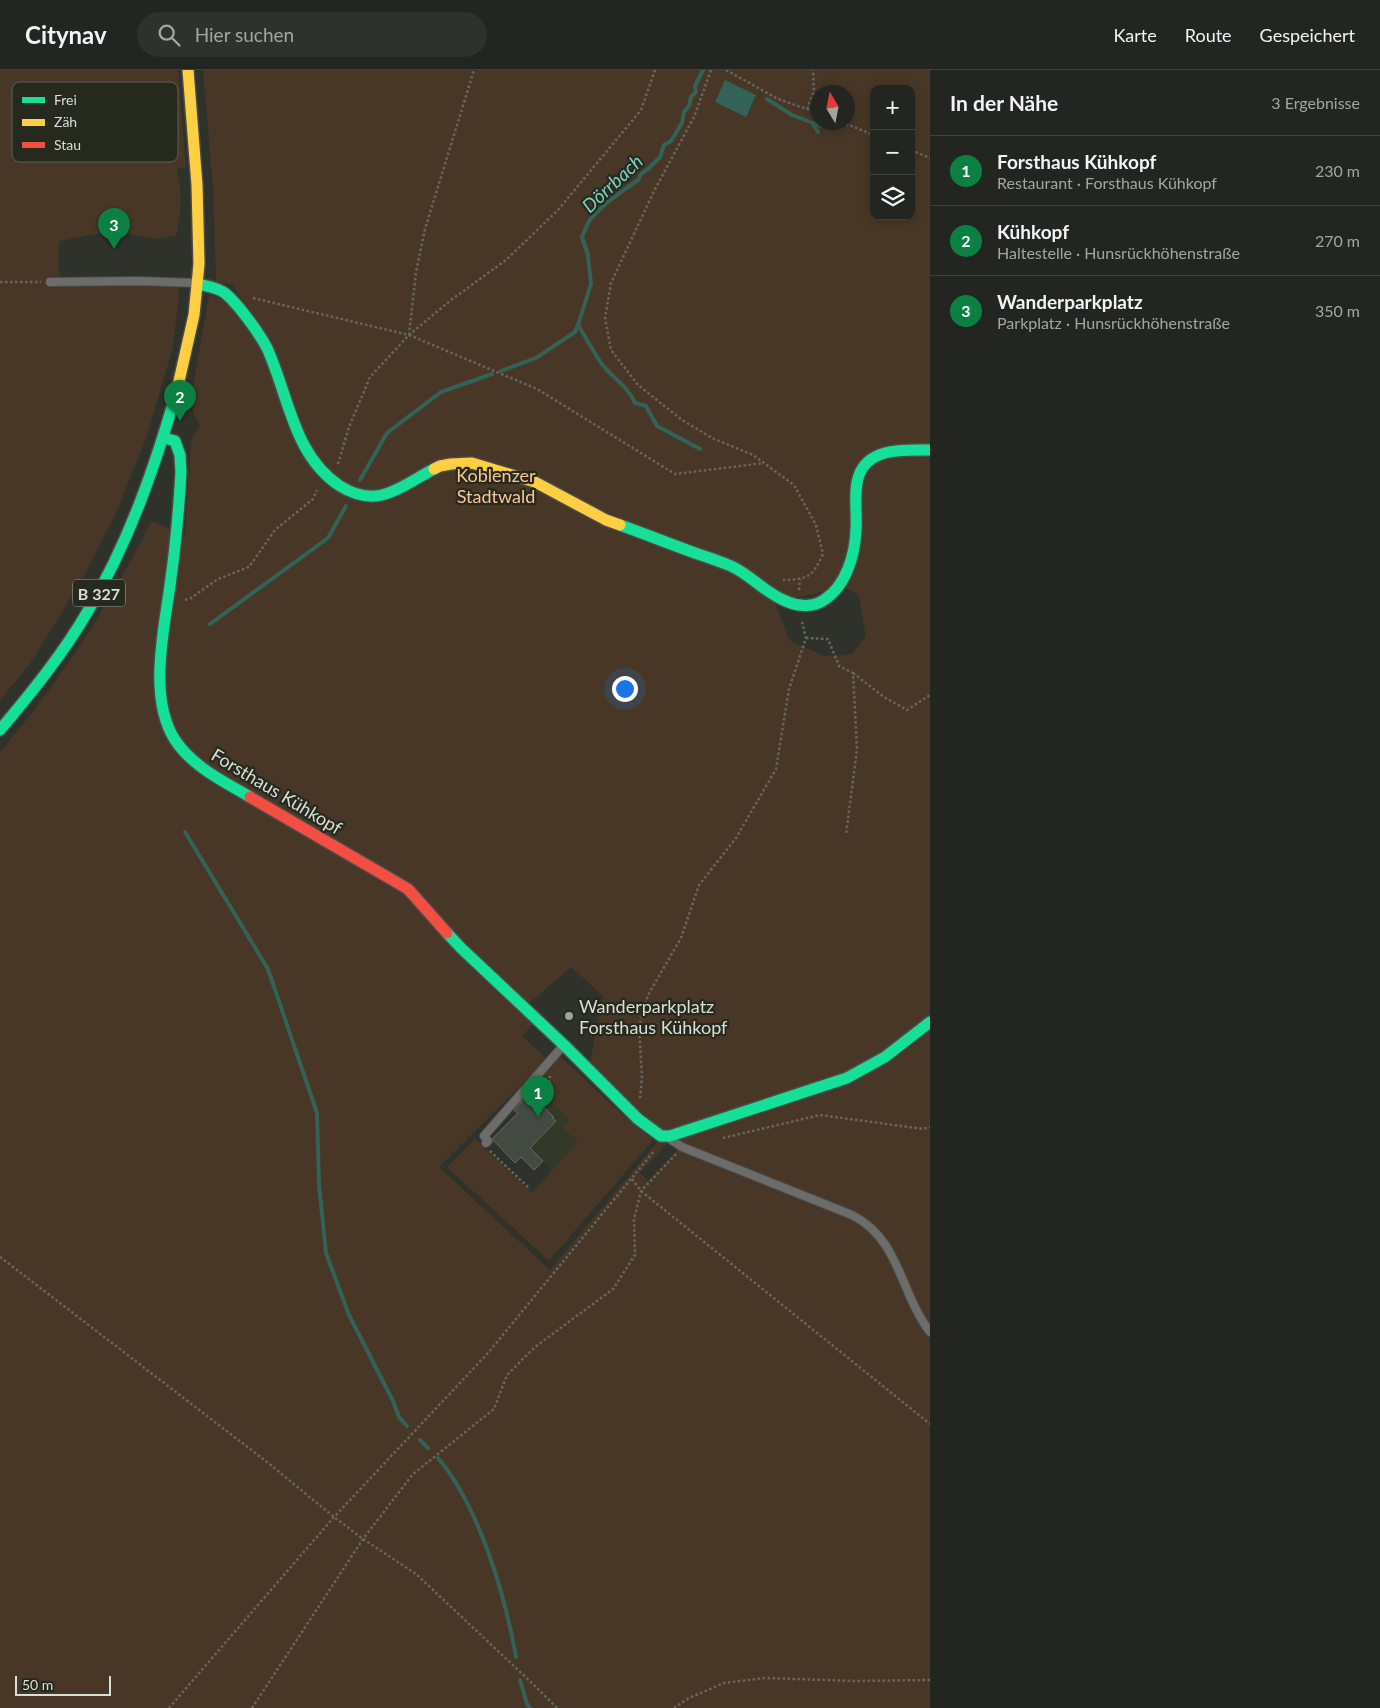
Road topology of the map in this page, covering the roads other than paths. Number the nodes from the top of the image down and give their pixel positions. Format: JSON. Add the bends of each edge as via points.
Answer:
{"nodes":[{"id":1,"x":188,"y":70,"type":"edge"},
{"id":2,"x":50,"y":282,"type":"road end"},
{"id":3,"x":198,"y":284,"type":"junction"},
{"id":4,"x":164,"y":438,"type":"junction"},
{"id":5,"x":930,"y":450,"type":"edge"},
{"id":6,"x":0,"y":730,"type":"edge"},
{"id":7,"x":930,"y":1022,"type":"edge"},
{"id":8,"x":564,"y":1045,"type":"junction"},
{"id":9,"x":666,"y":1136,"type":"junction"},
{"id":10,"x":486,"y":1143,"type":"road end"},
{"id":11,"x":930,"y":1332,"type":"edge"}],
"edges":[{"from":1,"to":3,"type":"street","number":"B 327","via":[[196,163]]},
{"from":2,"to":3,"type":"lane"},
{"from":3,"to":4,"type":"street","number":"B 327","via":[[194,321]]},
{"from":3,"to":5,"type":"street","via":[[217,288],[231,297],[270,357],[306,452],[329,477],[362,496],[394,490],[440,466],[483,465],[535,482],[606,520],[731,566],[774,595],[798,605],[815,607],[826,600],[838,589],[847,572],[856,535],[856,486],[863,467],[889,452]]},
{"from":4,"to":6,"type":"street","number":"B 327","via":[[147,489],[99,593],[45,674]]},
{"from":4,"to":8,"type":"street","name":"Forsthaus Kühkopf","via":[[174,441],[179,448],[180,466],[161,658],[167,723],[179,747],[206,771],[408,889],[461,948]]},
{"from":7,"to":9,"type":"street","via":[[884,1058],[847,1078]]},
{"from":8,"to":9,"type":"street","name":"Forsthaus Kühkopf","via":[[638,1119]]},
{"from":8,"to":10,"type":"lane","via":[[484,1136],[488,1140]]},
{"from":9,"to":11,"type":"lane","via":[[682,1147],[863,1221],[885,1242],[914,1306]]}]}
